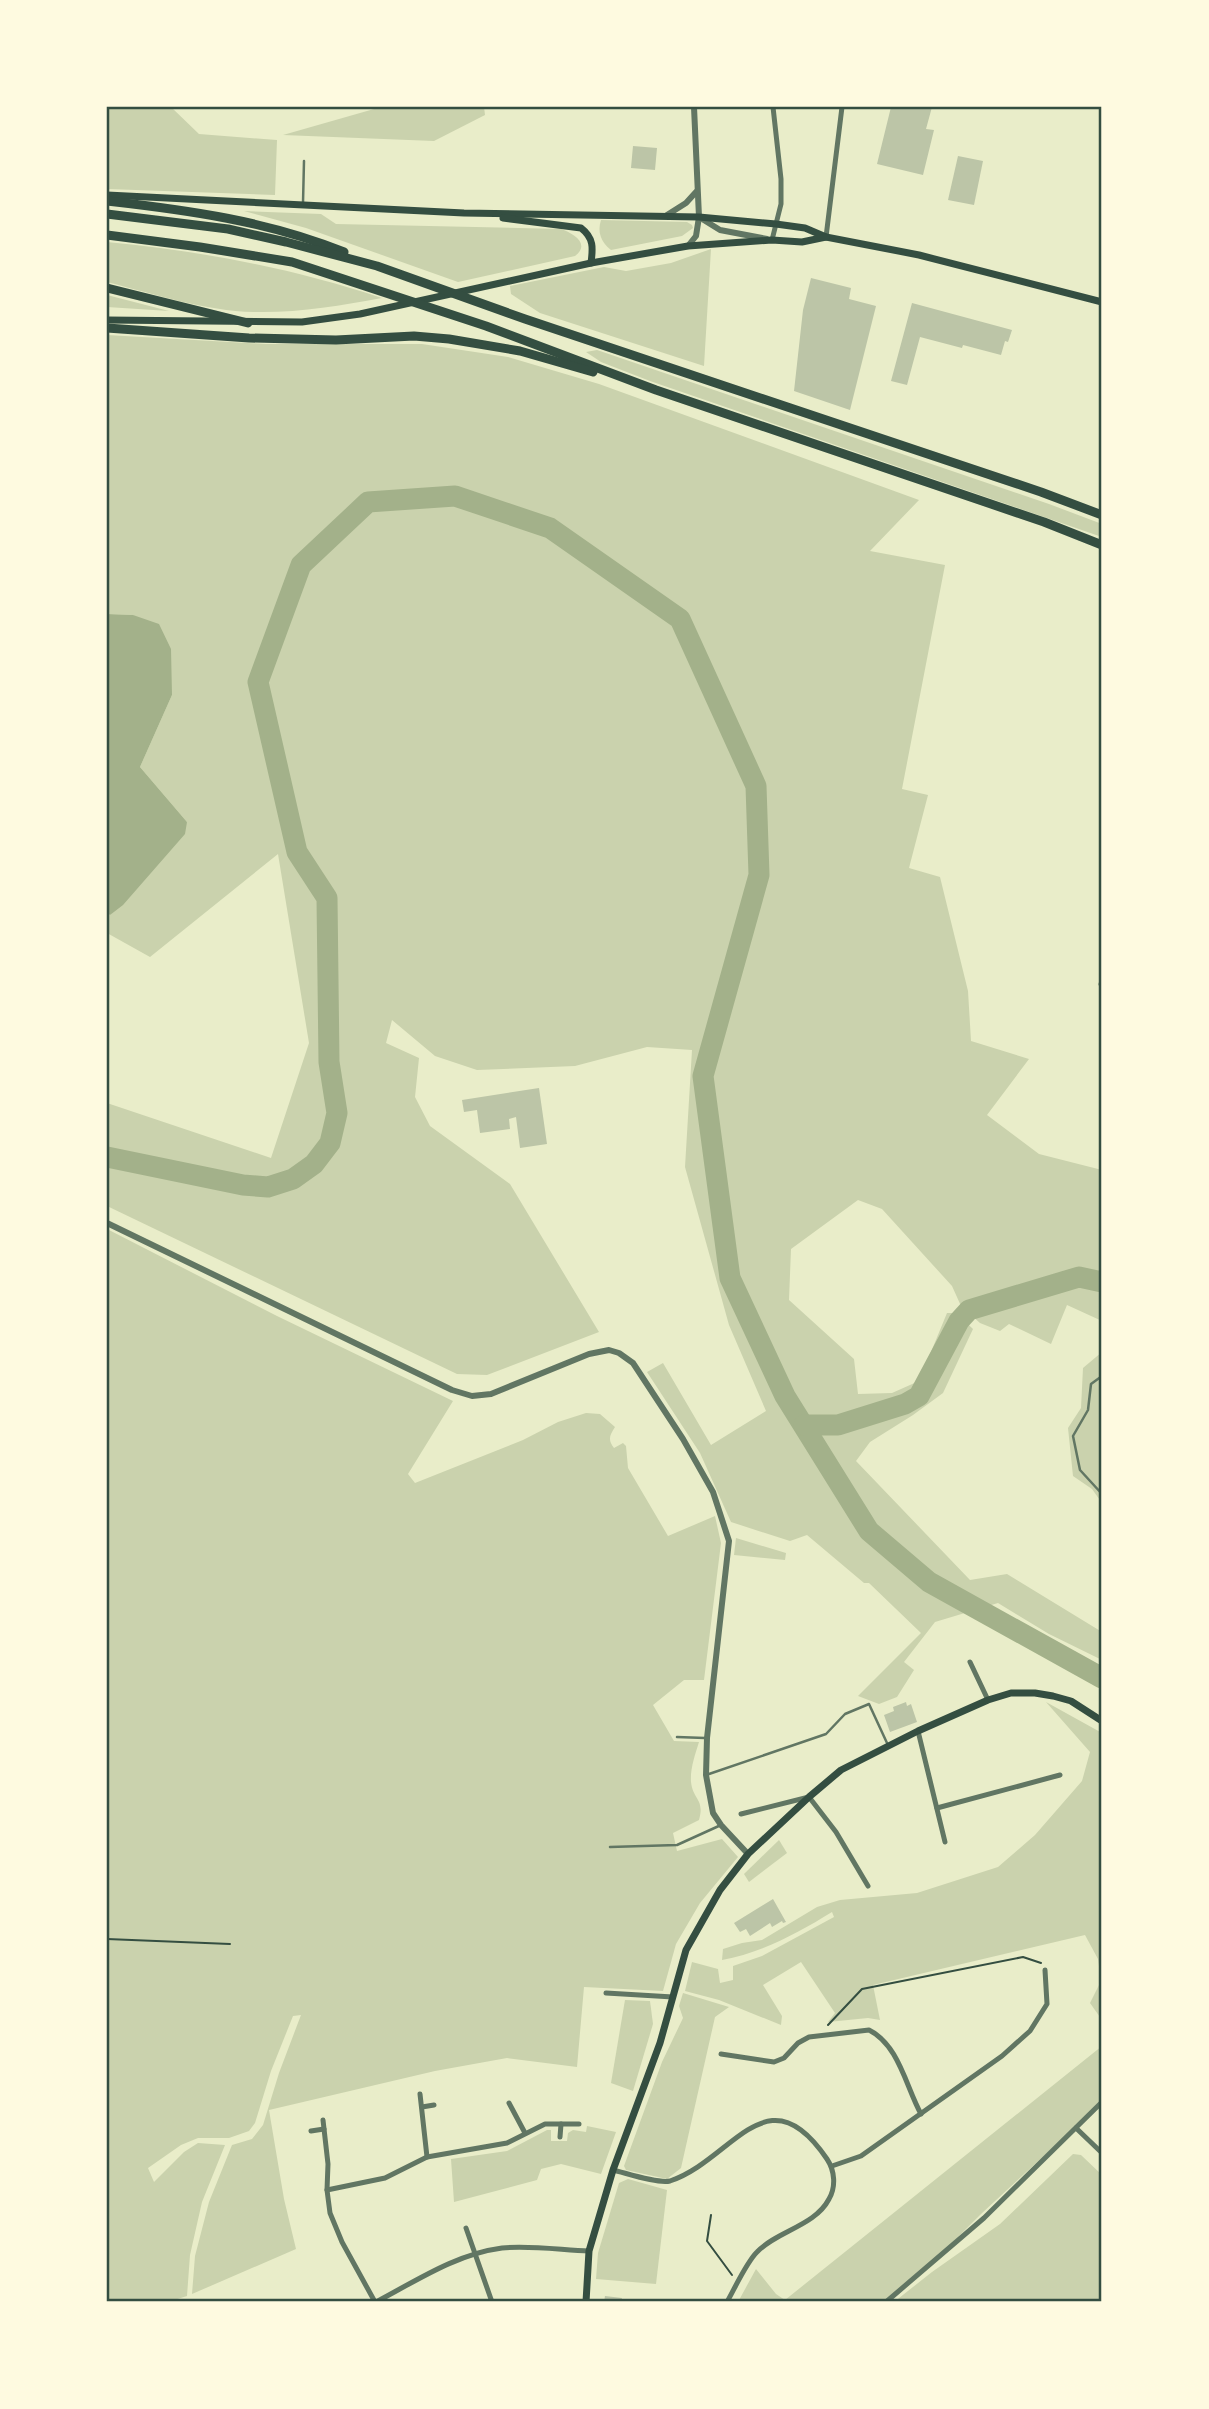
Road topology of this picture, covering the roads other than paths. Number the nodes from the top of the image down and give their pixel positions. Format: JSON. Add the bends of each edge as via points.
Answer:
{"nodes":[{"id":1,"x":694,"y":107,"type":"edge"},
{"id":2,"x":773,"y":107,"type":"edge"},
{"id":3,"x":842,"y":107,"type":"edge"},
{"id":4,"x":304,"y":160,"type":"dead end"},
{"id":5,"x":697,"y":190,"type":"junction"},
{"id":6,"x":107,"y":195,"type":"edge"},
{"id":7,"x":107,"y":201,"type":"edge"},
{"id":8,"x":303,"y":205,"type":"junction"},
{"id":9,"x":464,"y":213,"type":"junction"},
{"id":10,"x":107,"y":214,"type":"edge"},
{"id":11,"x":665,"y":216,"type":"junction"},
{"id":12,"x":699,"y":217,"type":"junction"},
{"id":13,"x":776,"y":224,"type":"junction"},
{"id":14,"x":107,"y":235,"type":"edge"},
{"id":15,"x":825,"y":237,"type":"junction"},
{"id":16,"x":772,"y":240,"type":"junction"},
{"id":17,"x":688,"y":246,"type":"junction"},
{"id":18,"x":591,"y":263,"type":"junction"},
{"id":19,"x":377,"y":265,"type":"junction"},
{"id":20,"x":107,"y":288,"type":"edge"},
{"id":21,"x":1102,"y":302,"type":"edge"},
{"id":22,"x":107,"y":320,"type":"edge"},
{"id":23,"x":248,"y":323,"type":"junction"},
{"id":24,"x":107,"y":328,"type":"edge"},
{"id":25,"x":656,"y":390,"type":"junction"},
{"id":26,"x":1102,"y":515,"type":"edge"},
{"id":27,"x":1102,"y":545,"type":"edge"},
{"id":28,"x":107,"y":1223,"type":"edge"},
{"id":29,"x":1102,"y":1376,"type":"edge"},
{"id":30,"x":1102,"y":1494,"type":"edge"},
{"id":31,"x":970,"y":1662,"type":"dead end"},
{"id":32,"x":988,"y":1700,"type":"junction"},
{"id":33,"x":1102,"y":1721,"type":"edge"},
{"id":34,"x":918,"y":1731,"type":"junction"},
{"id":35,"x":677,"y":1737,"type":"dead end"},
{"id":36,"x":707,"y":1738,"type":"junction"},
{"id":37,"x":888,"y":1745,"type":"junction"},
{"id":38,"x":706,"y":1775,"type":"junction"},
{"id":39,"x":1060,"y":1775,"type":"dead end"},
{"id":40,"x":808,"y":1797,"type":"junction"},
{"id":41,"x":937,"y":1808,"type":"junction"},
{"id":42,"x":741,"y":1814,"type":"dead end"},
{"id":43,"x":721,"y":1825,"type":"junction"},
{"id":44,"x":945,"y":1842,"type":"dead end"},
{"id":45,"x":610,"y":1847,"type":"dead end"},
{"id":46,"x":748,"y":1854,"type":"junction"},
{"id":47,"x":868,"y":1886,"type":"dead end"},
{"id":48,"x":1045,"y":1967,"type":"road end"},
{"id":49,"x":606,"y":1993,"type":"dead end"},
{"id":50,"x":674,"y":1994,"type":"junction"},
{"id":51,"x":721,"y":2054,"type":"dead end"},
{"id":52,"x":420,"y":2094,"type":"dead end"},
{"id":53,"x":1102,"y":2103,"type":"edge"},
{"id":54,"x":509,"y":2104,"type":"dead end"},
{"id":55,"x":434,"y":2105,"type":"dead end"},
{"id":56,"x":422,"y":2107,"type":"junction"},
{"id":57,"x":921,"y":2114,"type":"junction"},
{"id":58,"x":323,"y":2120,"type":"dead end"},
{"id":59,"x":561,"y":2124,"type":"junction"},
{"id":60,"x":579,"y":2124,"type":"dead end"},
{"id":61,"x":1076,"y":2127,"type":"junction"},
{"id":62,"x":324,"y":2130,"type":"junction"},
{"id":63,"x":311,"y":2131,"type":"dead end"},
{"id":64,"x":524,"y":2133,"type":"junction"},
{"id":65,"x":560,"y":2137,"type":"dead end"},
{"id":66,"x":1102,"y":2154,"type":"edge"},
{"id":67,"x":427,"y":2157,"type":"junction"},
{"id":68,"x":832,"y":2166,"type":"junction"},
{"id":69,"x":613,"y":2170,"type":"junction"},
{"id":70,"x":327,"y":2190,"type":"junction"},
{"id":71,"x":466,"y":2228,"type":"dead end"},
{"id":72,"x":589,"y":2252,"type":"junction"},
{"id":73,"x":475,"y":2254,"type":"junction"},
{"id":74,"x":376,"y":2302,"type":"edge"},
{"id":75,"x":492,"y":2302,"type":"edge"},
{"id":76,"x":586,"y":2302,"type":"edge"},
{"id":77,"x":727,"y":2302,"type":"edge"},
{"id":78,"x":886,"y":2302,"type":"edge"}],
"edges":[{"from":1,"to":5,"type":"street"},
{"from":2,"to":13,"type":"street","via":[[781,178]]},
{"from":3,"to":15,"type":"street"},
{"from":4,"to":8,"type":"lane"},
{"from":5,"to":11,"type":"street"},
{"from":5,"to":12,"type":"street"},
{"from":6,"to":8,"type":"main road"},
{"from":7,"to":19,"type":"highway","via":[[266,226]]},
{"from":8,"to":9,"type":"main road"},
{"from":9,"to":11,"type":"main road"},
{"from":9,"to":18,"type":"main road","via":[[581,228],[592,241]]},
{"from":10,"to":19,"type":"highway","via":[[228,229]]},
{"from":11,"to":12,"type":"main road"},
{"from":12,"to":13,"type":"main road"},
{"from":12,"to":16,"type":"street","via":[[720,230]]},
{"from":12,"to":17,"type":"street","via":[[696,236]]},
{"from":13,"to":15,"type":"main road","via":[[805,228]]},
{"from":13,"to":16,"type":"street"},
{"from":14,"to":25,"type":"highway","via":[[292,262],[486,326]]},
{"from":15,"to":16,"type":"main road","via":[[802,242]]},
{"from":15,"to":21,"type":"main road","via":[[919,255]]},
{"from":16,"to":17,"type":"main road"},
{"from":17,"to":18,"type":"main road"},
{"from":18,"to":23,"type":"main road","via":[[360,314]]},
{"from":19,"to":26,"type":"highway"},
{"from":20,"to":23,"type":"highway"},
{"from":22,"to":23,"type":"main road"},
{"from":24,"to":25,"type":"highway","via":[[249,338],[449,339],[520,351]]},
{"from":25,"to":27,"type":"highway"},
{"from":28,"to":36,"type":"street","via":[[472,1396],[501,1391],[589,1354],[619,1353],[639,1371],[684,1440],[713,1492],[729,1541]]},
{"from":29,"to":30,"type":"lane","via":[[1091,1384],[1088,1410],[1073,1436],[1080,1470]]},
{"from":31,"to":32,"type":"street"},
{"from":32,"to":33,"type":"main road","via":[[1011,1693],[1044,1694],[1071,1702]]},
{"from":32,"to":34,"type":"main road"},
{"from":34,"to":37,"type":"main road"},
{"from":34,"to":41,"type":"street"},
{"from":35,"to":36,"type":"lane"},
{"from":36,"to":38,"type":"street"},
{"from":37,"to":38,"type":"lane","via":[[869,1704],[845,1714],[826,1734]]},
{"from":37,"to":40,"type":"main road","via":[[841,1770]]},
{"from":38,"to":43,"type":"street","via":[[713,1813]]},
{"from":39,"to":41,"type":"street"},
{"from":40,"to":42,"type":"street"},
{"from":40,"to":46,"type":"main road"},
{"from":40,"to":47,"type":"street","via":[[836,1832]]},
{"from":41,"to":44,"type":"street"},
{"from":43,"to":45,"type":"lane","via":[[677,1845]]},
{"from":43,"to":46,"type":"street"},
{"from":46,"to":50,"type":"main road","via":[[700,1923],[682,1960]]},
{"from":48,"to":57,"type":"street","via":[[1046,2004],[1030,2031]]},
{"from":49,"to":50,"type":"street"},
{"from":50,"to":69,"type":"main road"},
{"from":51,"to":57,"type":"street","via":[[774,2062],[820,2034],[863,2029],[877,2035],[895,2056]]},
{"from":52,"to":56,"type":"street"},
{"from":53,"to":61,"type":"street"},
{"from":54,"to":64,"type":"street"},
{"from":55,"to":56,"type":"street"},
{"from":56,"to":67,"type":"street"},
{"from":57,"to":68,"type":"street","via":[[861,2156]]},
{"from":58,"to":62,"type":"street"},
{"from":59,"to":60,"type":"street"},
{"from":59,"to":64,"type":"street","via":[[545,2124]]},
{"from":59,"to":65,"type":"street"},
{"from":61,"to":66,"type":"street"},
{"from":61,"to":78,"type":"street","via":[[984,2218]]},
{"from":62,"to":63,"type":"street"},
{"from":62,"to":70,"type":"street"},
{"from":64,"to":67,"type":"street","via":[[506,2143]]},
{"from":67,"to":70,"type":"street","via":[[385,2178]]},
{"from":68,"to":69,"type":"street","via":[[813,2139],[780,2120],[752,2127],[686,2174],[666,2182]]},
{"from":68,"to":77,"type":"street","via":[[835,2183],[820,2212],[757,2252]]},
{"from":69,"to":72,"type":"main road"},
{"from":70,"to":74,"type":"street","via":[[342,2242]]},
{"from":71,"to":73,"type":"street"},
{"from":72,"to":73,"type":"street","via":[[503,2248]]},
{"from":72,"to":76,"type":"main road"},
{"from":73,"to":74,"type":"street"},
{"from":73,"to":75,"type":"street"}]}
